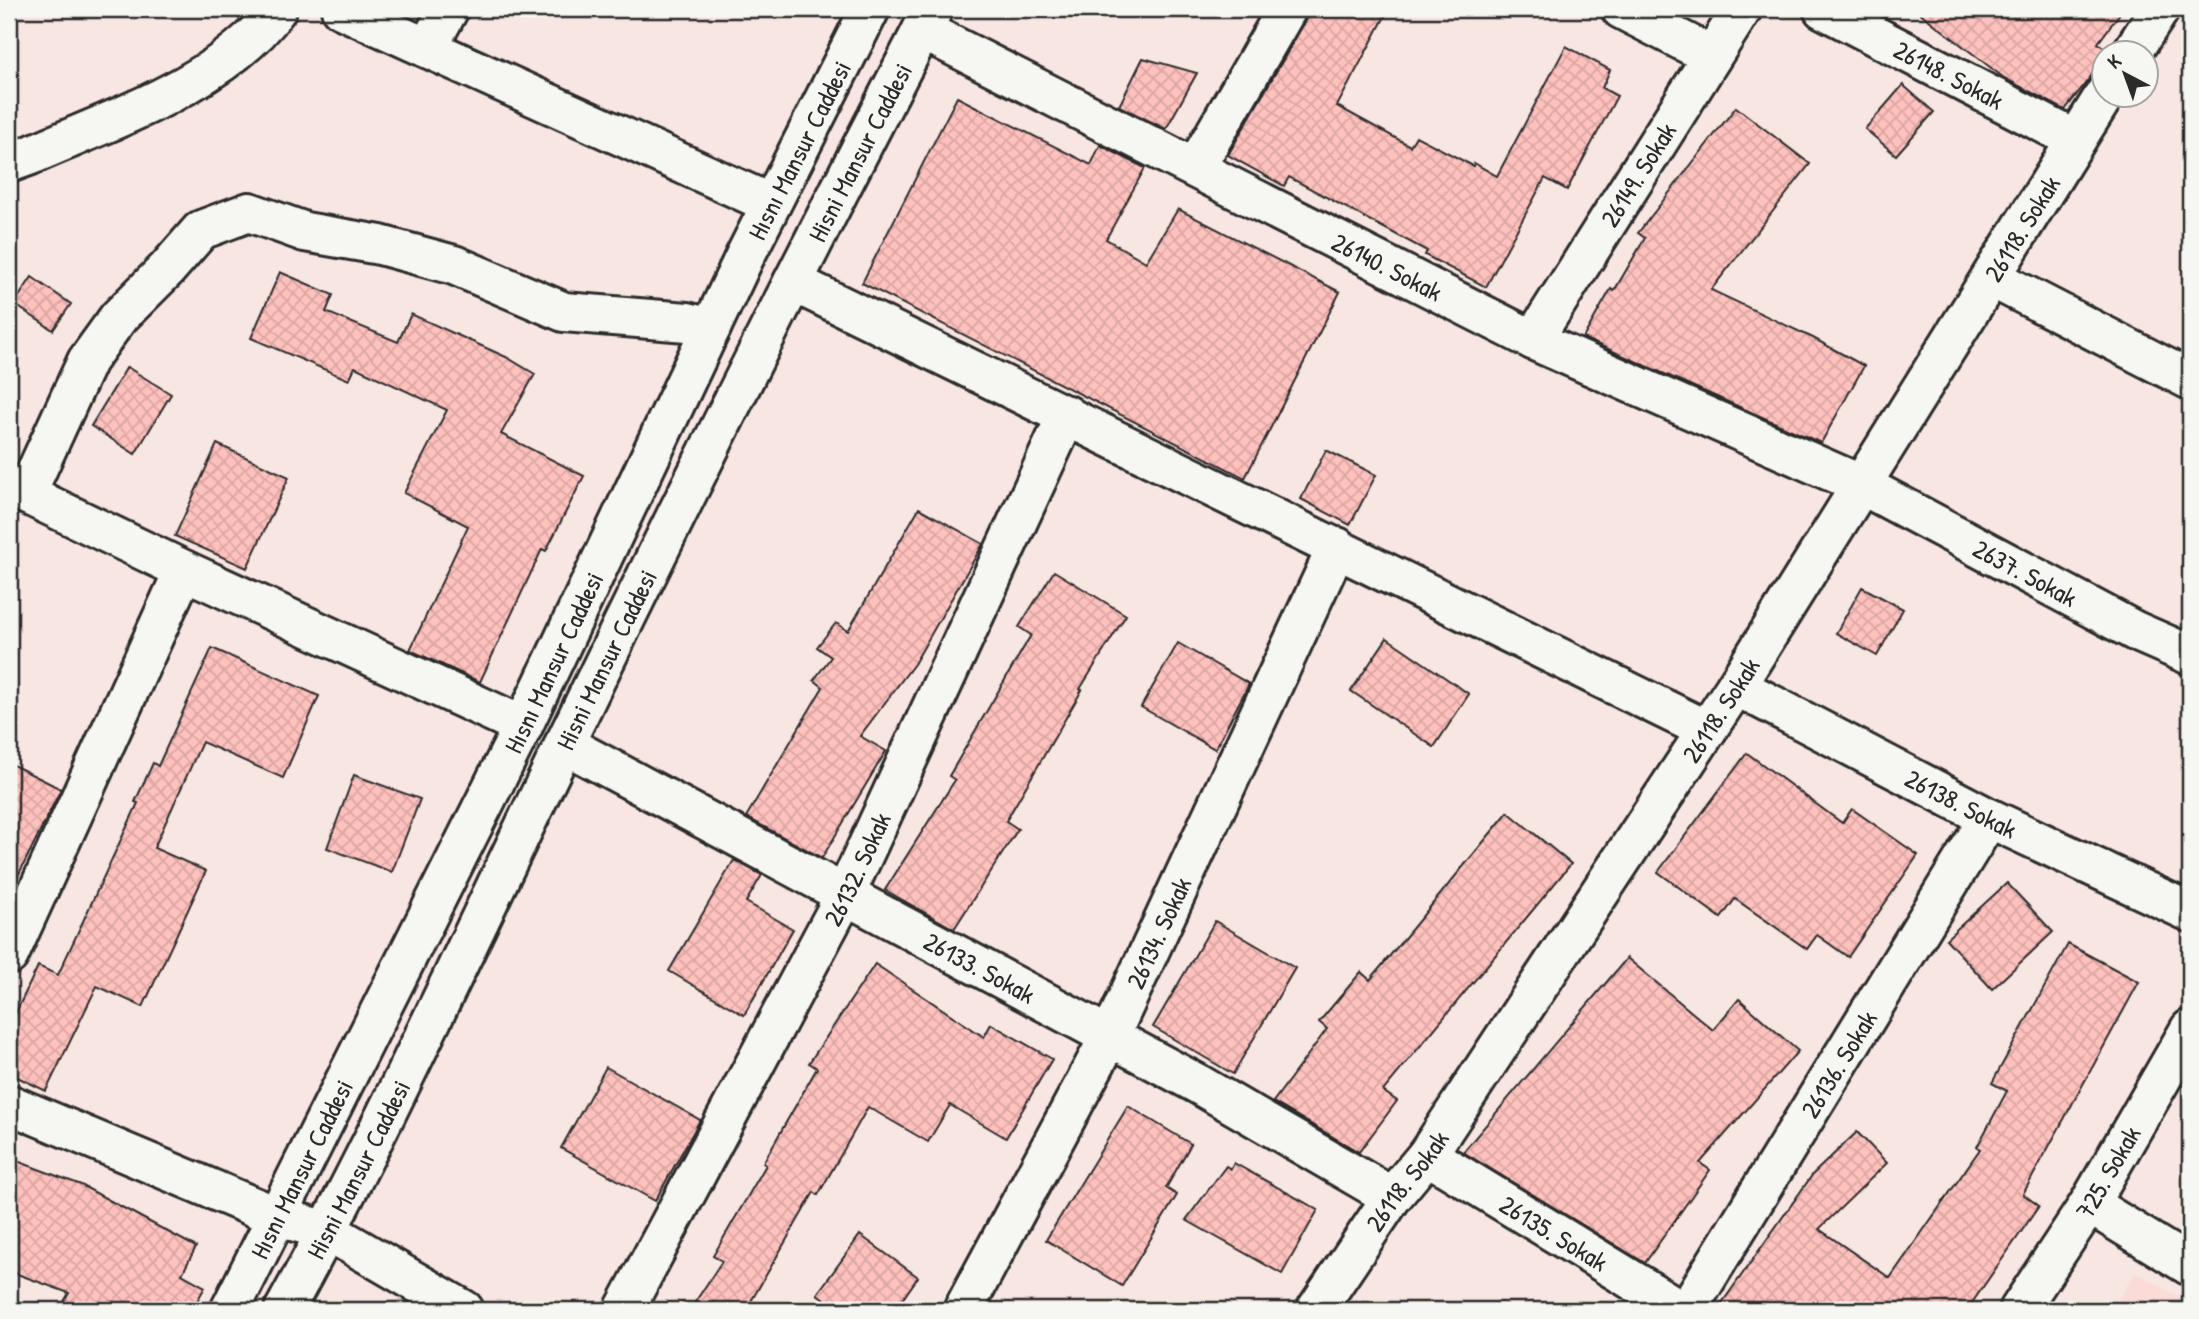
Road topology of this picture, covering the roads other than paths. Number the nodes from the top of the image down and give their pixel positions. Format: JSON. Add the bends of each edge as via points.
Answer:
{"nodes":[{"id":1,"x":277,"y":9,"type":"edge"},
{"id":2,"x":341,"y":9,"type":"edge"},
{"id":3,"x":449,"y":9,"type":"edge"},
{"id":4,"x":870,"y":9,"type":"edge"},
{"id":5,"x":1287,"y":9,"type":"edge"},
{"id":6,"x":1621,"y":9,"type":"edge"},
{"id":7,"x":1742,"y":9,"type":"edge"},
{"id":8,"x":1823,"y":9,"type":"edge"},
{"id":9,"x":2160,"y":9,"type":"edge"},
{"id":10,"x":928,"y":19,"type":"edge"},
{"id":11,"x":2141,"y":38,"type":"edge"},
{"id":12,"x":427,"y":48,"type":"junction"},
{"id":13,"x":1713,"y":56,"type":"junction"},
{"id":14,"x":2096,"y":108,"type":"edge"},
{"id":15,"x":2076,"y":140,"type":"junction"},
{"id":16,"x":9,"y":163,"type":"edge"},
{"id":17,"x":1195,"y":169,"type":"junction"},
{"id":18,"x":771,"y":204,"type":"junction"},
{"id":19,"x":1992,"y":278,"type":"junction"},
{"id":20,"x":793,"y":282,"type":"junction"},
{"id":21,"x":710,"y":328,"type":"junction"},
{"id":22,"x":1533,"y":340,"type":"junction"},
{"id":23,"x":2190,"y":380,"type":"edge"},
{"id":24,"x":1067,"y":415,"type":"junction"},
{"id":25,"x":1862,"y":485,"type":"junction"},
{"id":26,"x":17,"y":490,"type":"edge"},
{"id":27,"x":1337,"y":547,"type":"junction"},
{"id":28,"x":184,"y":570,"type":"junction"},
{"id":29,"x":2190,"y":655,"type":"edge"},
{"id":30,"x":1736,"y":686,"type":"junction"},
{"id":31,"x":523,"y":726,"type":"junction"},
{"id":32,"x":1707,"y":730,"type":"junction"},
{"id":33,"x":564,"y":744,"type":"junction"},
{"id":34,"x":1989,"y":818,"type":"junction"},
{"id":35,"x":845,"y":897,"type":"junction"},
{"id":36,"x":2190,"y":912,"type":"edge"},
{"id":37,"x":9,"y":955,"type":"edge"},
{"id":38,"x":2190,"y":1029,"type":"edge"},
{"id":39,"x":1109,"y":1038,"type":"junction"},
{"id":40,"x":9,"y":1104,"type":"edge"},
{"id":41,"x":1427,"y":1155,"type":"junction"},
{"id":42,"x":1392,"y":1197,"type":"junction"},
{"id":43,"x":2089,"y":1204,"type":"junction"},
{"id":44,"x":278,"y":1217,"type":"junction"},
{"id":45,"x":328,"y":1231,"type":"junction"},
{"id":46,"x":2190,"y":1266,"type":"edge"},
{"id":47,"x":230,"y":1310,"type":"edge"},
{"id":48,"x":284,"y":1310,"type":"edge"},
{"id":49,"x":464,"y":1310,"type":"edge"},
{"id":50,"x":624,"y":1310,"type":"edge"},
{"id":51,"x":962,"y":1310,"type":"edge"},
{"id":52,"x":1316,"y":1310,"type":"edge"},
{"id":53,"x":1681,"y":1310,"type":"edge"},
{"id":54,"x":1687,"y":1310,"type":"edge"},
{"id":55,"x":2019,"y":1310,"type":"edge"}],
"edges":[{"from":1,"to":16,"type":"street","via":[[240,49],[203,76]]},
{"from":2,"to":12,"type":"street"},
{"from":3,"to":12,"type":"street"},
{"from":4,"to":18,"type":"street","name":"Hısnı Mansur Caddesi"},
{"from":5,"to":17,"type":"street"},
{"from":6,"to":13,"type":"street"},
{"from":7,"to":13,"type":"street","name":"26149. Sokak"},
{"from":8,"to":15,"type":"street","name":"26148. Sokak"},
{"from":9,"to":11,"type":"street"},
{"from":10,"to":17,"type":"street","name":"26140. Sokak"},
{"from":10,"to":20,"type":"street","name":"Hisni Mansur Caddesi"},
{"from":12,"to":18,"type":"street"},
{"from":13,"to":22,"type":"street","name":"26149. Sokak"},
{"from":14,"to":15,"type":"street","name":"26118. Sokak"},
{"from":15,"to":19,"type":"street","name":"26118. Sokak"},
{"from":17,"to":22,"type":"street","name":"26140. Sokak"},
{"from":18,"to":21,"type":"street","name":"Hısnı Mansur Caddesi"},
{"from":19,"to":23,"type":"street"},
{"from":19,"to":25,"type":"street","name":"26118. Sokak"},
{"from":20,"to":24,"type":"street"},
{"from":20,"to":33,"type":"street","name":"Hisni Mansur Caddesi"},
{"from":21,"to":26,"type":"street","via":[[564,312],[454,265],[380,245],[305,232],[249,212],[201,230],[118,318],[87,361]]},
{"from":21,"to":31,"type":"street","name":"Hısnı Mansur Caddesi"},
{"from":22,"to":25,"type":"street","name":"26140. Sokak"},
{"from":24,"to":27,"type":"street"},
{"from":24,"to":35,"type":"street","name":"26132. Sokak"},
{"from":25,"to":29,"type":"street","name":"2637. Sokak","via":[[2135,631]]},
{"from":25,"to":30,"type":"street","name":"26118. Sokak"},
{"from":26,"to":28,"type":"street"},
{"from":27,"to":32,"type":"street"},
{"from":27,"to":39,"type":"street","name":"26134. Sokak"},
{"from":28,"to":31,"type":"street"},
{"from":28,"to":37,"type":"street"},
{"from":30,"to":32,"type":"street","name":"26118. Sokak"},
{"from":30,"to":34,"type":"street","name":"26138. Sokak"},
{"from":31,"to":44,"type":"street","name":"Hısnı Mansur Caddesi"},
{"from":32,"to":41,"type":"street","name":"26118. Sokak"},
{"from":33,"to":35,"type":"street","name":"26133. Sokak"},
{"from":33,"to":45,"type":"street","name":"Hisni Mansur Caddesi"},
{"from":34,"to":36,"type":"street","name":"26138. Sokak"},
{"from":34,"to":54,"type":"street","name":"26136. Sokak"},
{"from":35,"to":39,"type":"street","name":"26133. Sokak"},
{"from":35,"to":50,"type":"street","name":"26132. Sokak"},
{"from":38,"to":43,"type":"street","name":"725. Sokak"},
{"from":39,"to":42,"type":"street","name":"26133. Sokak"},
{"from":39,"to":51,"type":"street","name":"26134. Sokak"},
{"from":40,"to":44,"type":"street"},
{"from":41,"to":42,"type":"street","name":"26118. Sokak"},
{"from":41,"to":53,"type":"street","name":"26135. Sokak"},
{"from":42,"to":52,"type":"street","name":"26118. Sokak"},
{"from":43,"to":46,"type":"street"},
{"from":43,"to":55,"type":"street","name":"725. Sokak"},
{"from":44,"to":45,"type":"street"},
{"from":44,"to":47,"type":"street","name":"Hısnı Mansur Caddesi"},
{"from":45,"to":48,"type":"street","name":"Hisni Mansur Caddesi"},
{"from":45,"to":49,"type":"street"}]}
